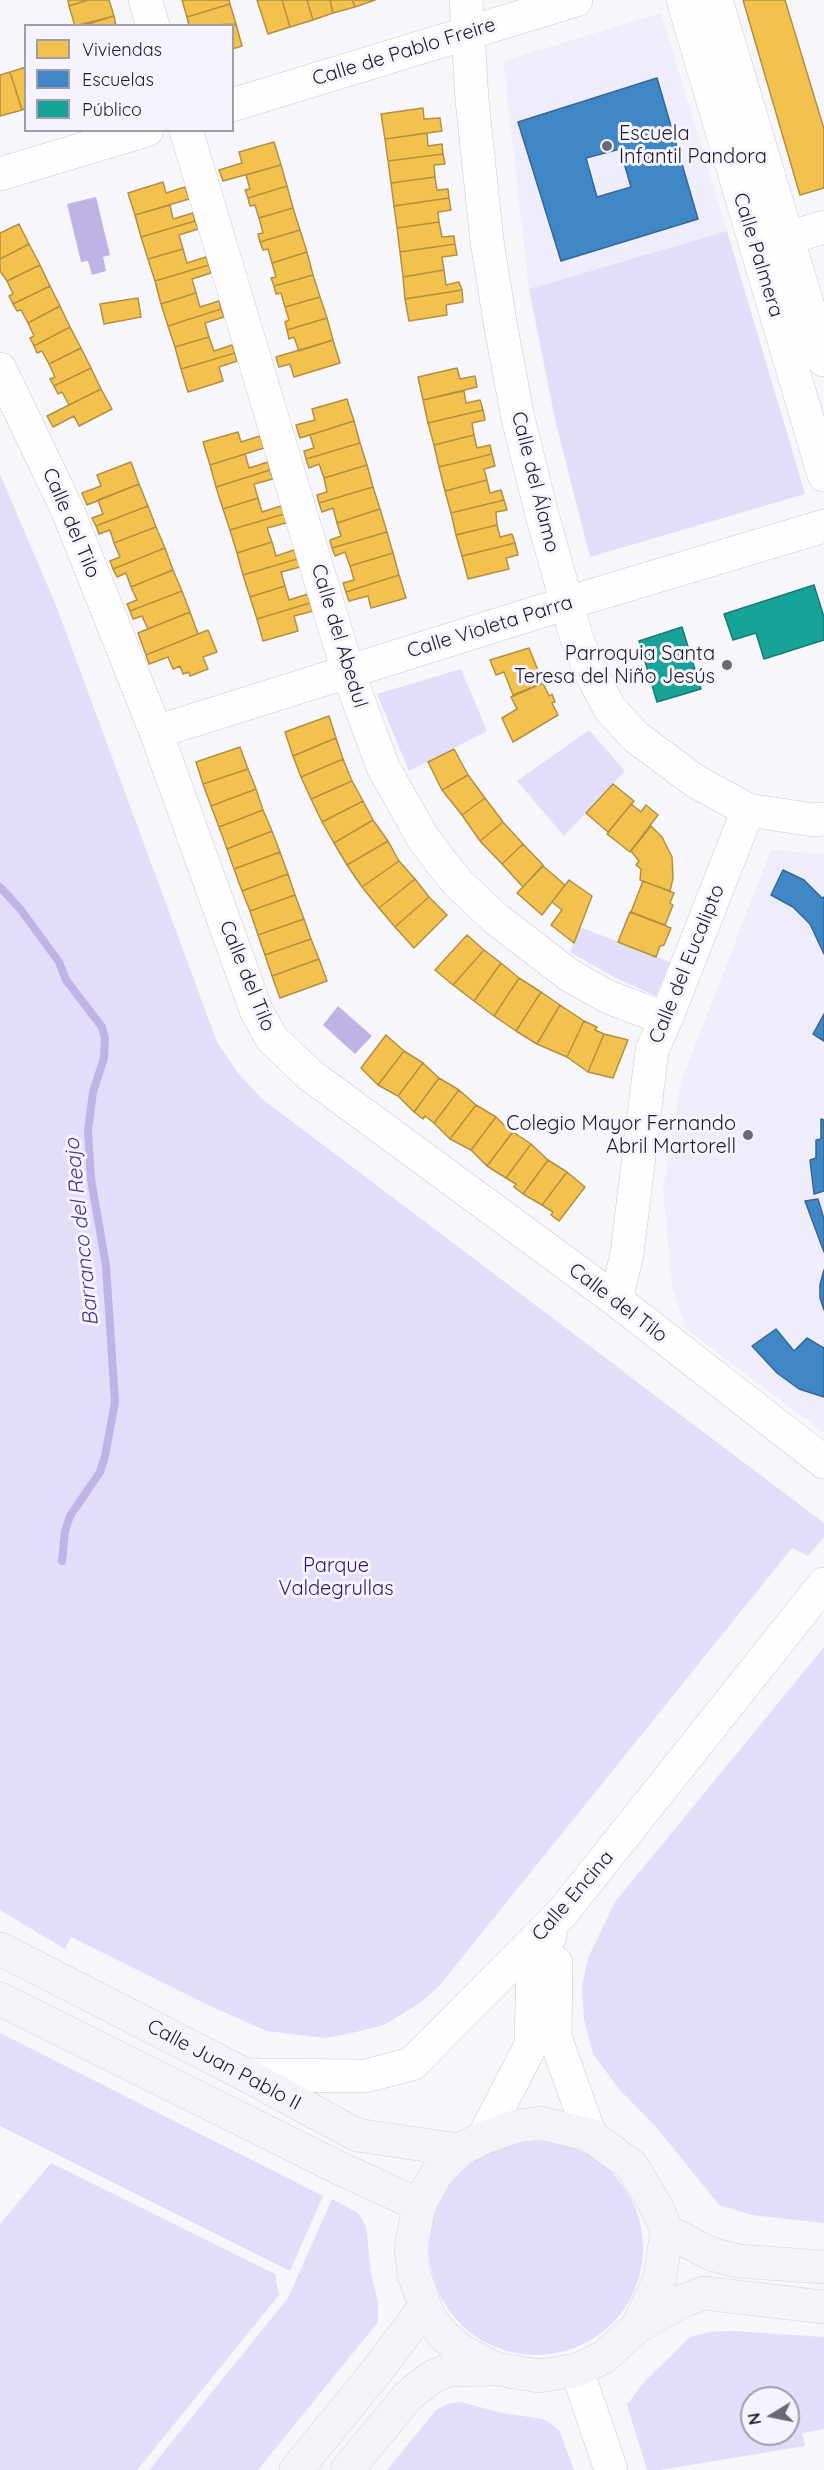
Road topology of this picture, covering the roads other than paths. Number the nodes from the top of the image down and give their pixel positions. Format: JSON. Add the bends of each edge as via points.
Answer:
{"nodes":[{"id":1,"x":145,"y":0,"type":"edge"},
{"id":2,"x":466,"y":0,"type":"edge"},
{"id":3,"x":576,"y":0,"type":"edge"},
{"id":4,"x":683,"y":0,"type":"edge"},
{"id":5,"x":716,"y":0,"type":"edge"},
{"id":6,"x":152,"y":24,"type":"edge"},
{"id":7,"x":467,"y":34,"type":"junction"},
{"id":8,"x":234,"y":104,"type":"edge"},
{"id":9,"x":140,"y":132,"type":"edge"},
{"id":10,"x":187,"y":132,"type":"edge"},
{"id":11,"x":0,"y":174,"type":"edge"},
{"id":12,"x":824,"y":227,"type":"edge"},
{"id":13,"x":789,"y":238,"type":"junction"},
{"id":14,"x":824,"y":360,"type":"edge"},
{"id":15,"x":0,"y":369,"type":"edge"},
{"id":16,"x":824,"y":475,"type":"edge"},
{"id":17,"x":824,"y":526,"type":"edge"},
{"id":18,"x":567,"y":603,"type":"junction"},
{"id":19,"x":348,"y":672,"type":"junction"},
{"id":20,"x":156,"y":732,"type":"junction"},
{"id":21,"x":748,"y":810,"type":"junction"},
{"id":22,"x":824,"y":819,"type":"edge"},
{"id":23,"x":666,"y":1019,"type":"junction"},
{"id":24,"x":616,"y":1300,"type":"junction"},
{"id":25,"x":824,"y":1462,"type":"edge"},
{"id":26,"x":824,"y":1584,"type":"edge"},
{"id":27,"x":562,"y":1913,"type":"junction"},
{"id":28,"x":0,"y":1949,"type":"edge"},
{"id":29,"x":0,"y":1999,"type":"edge"},
{"id":30,"x":246,"y":2075,"type":"junction"},
{"id":31,"x":590,"y":2134,"type":"junction"},
{"id":32,"x":471,"y":2144,"type":"junction"},
{"id":33,"x":419,"y":2205,"type":"junction"},
{"id":34,"x":667,"y":2231,"type":"junction"},
{"id":35,"x":824,"y":2267,"type":"edge"},
{"id":36,"x":425,"y":2307,"type":"junction"},
{"id":37,"x":824,"y":2307,"type":"edge"},
{"id":38,"x":638,"y":2326,"type":"junction"},
{"id":39,"x":496,"y":2369,"type":"junction"},
{"id":40,"x":577,"y":2370,"type":"junction"},
{"id":41,"x":296,"y":2470,"type":"edge"},
{"id":42,"x":347,"y":2470,"type":"edge"},
{"id":43,"x":611,"y":2470,"type":"edge"}],
"edges":[{"from":1,"to":6,"type":"street"},
{"from":2,"to":7,"type":"street","name":"Calle del Álamo"},
{"from":3,"to":7,"type":"street","name":"Calle de Pablo Freire"},
{"from":4,"to":16,"type":"street","name":"Calle Palmera"},
{"from":5,"to":13,"type":"street","name":"Calle Palmera"},
{"from":7,"to":8,"type":"street","name":"Calle de Pablo Freire"},
{"from":7,"to":18,"type":"street","name":"Calle del Álamo","via":[[487,241],[501,328],[540,511]]},
{"from":9,"to":11,"type":"street"},
{"from":10,"to":19,"type":"street","name":"Calle del Abedul"},
{"from":12,"to":13,"type":"street"},
{"from":13,"to":14,"type":"street","name":"Calle Palmera"},
{"from":15,"to":20,"type":"street","name":"Calle del Tilo","via":[[67,509]]},
{"from":17,"to":18,"type":"street","name":"Calle Violeta Parra"},
{"from":18,"to":19,"type":"street","name":"Calle Violeta Parra"},
{"from":18,"to":21,"type":"street","name":"Calle del Álamo","via":[[590,671],[610,709],[665,760]]},
{"from":19,"to":20,"type":"street","name":"Calle Violeta Parra"},
{"from":19,"to":23,"type":"street","name":"Calle del Abedul","via":[[382,767],[423,838],[458,883],[495,918],[569,975],[608,997]]},
{"from":20,"to":24,"type":"street","name":"Calle del Tilo","via":[[256,1010],[273,1039],[310,1075]]},
{"from":21,"to":22,"type":"street","name":"Calle del Álamo"},
{"from":21,"to":23,"type":"street","name":"Calle del Eucalipto"},
{"from":23,"to":24,"type":"street","name":"Calle del Eucalipto","via":[[652,1050],[627,1254]]},
{"from":24,"to":25,"type":"street","name":"Calle del Tilo"},
{"from":26,"to":27,"type":"street","name":"Calle Encina"},
{"from":27,"to":30,"type":"street","name":"Calle Encina","via":[[412,2064],[365,2076]]},
{"from":27,"to":31,"type":"street","via":[[554,1972],[555,2037]]},
{"from":27,"to":32,"type":"street","via":[[533,1966],[531,2045]]},
{"from":28,"to":30,"type":"main road","name":"Calle Juan Pablo II"},
{"from":29,"to":33,"type":"main road","name":"Calle Juan Pablo II"},
{"from":30,"to":32,"type":"main road","name":"Calle Juan Pablo II","via":[[357,2135]]},
{"from":31,"to":32,"type":"main road","via":[[541,2123],[517,2126]]},
{"from":31,"to":34,"type":"main road","via":[[632,2166]]},
{"from":32,"to":33,"type":"main road","via":[[437,2173]]},
{"from":33,"to":36,"type":"main road","via":[[411,2248],[414,2275]]},
{"from":34,"to":35,"type":"main road","via":[[711,2254]]},
{"from":34,"to":38,"type":"main road","via":[[660,2278]]},
{"from":36,"to":39,"type":"main road","via":[[443,2335],[462,2351]]},
{"from":36,"to":41,"type":"main road"},
{"from":37,"to":38,"type":"main road","via":[[704,2293]]},
{"from":38,"to":40,"type":"main road","via":[[604,2357]]},
{"from":39,"to":40,"type":"main road","via":[[539,2376]]},
{"from":39,"to":42,"type":"main road","via":[[448,2370],[432,2377],[409,2395]]},
{"from":40,"to":43,"type":"street"}]}
